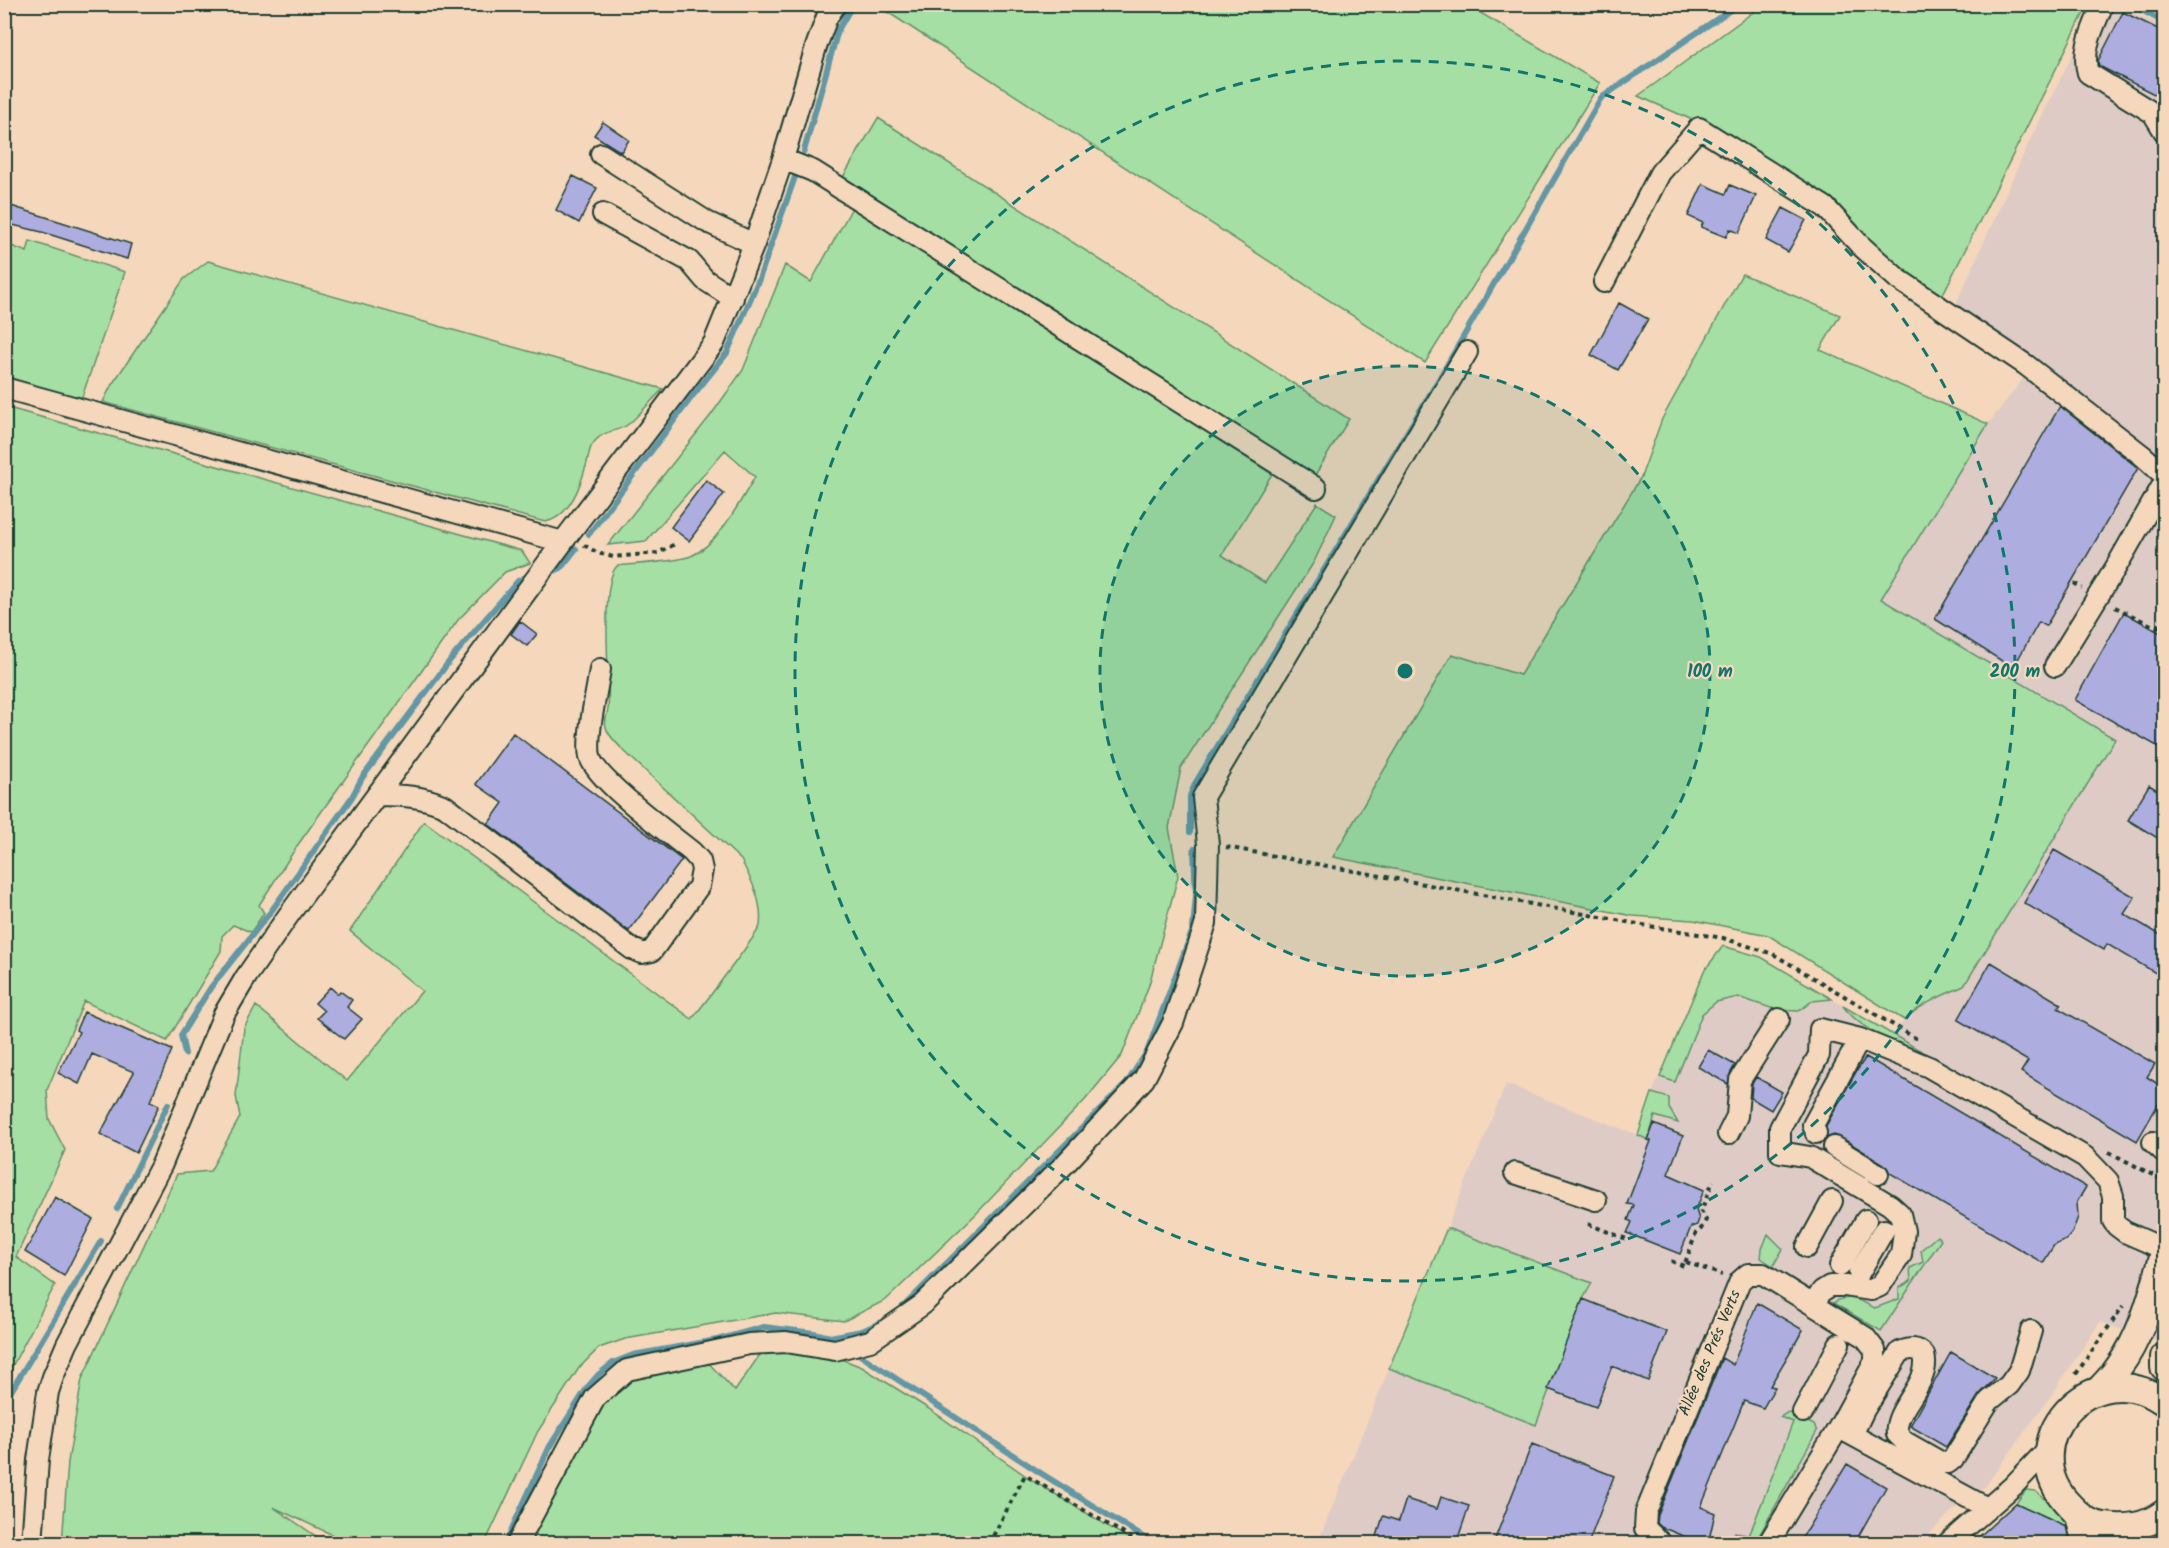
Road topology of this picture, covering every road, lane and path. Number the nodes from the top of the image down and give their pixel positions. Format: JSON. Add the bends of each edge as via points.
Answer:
{"nodes":[{"id":1,"x":836,"y":4,"type":"edge"},
{"id":2,"x":2103,"y":4,"type":"edge"},
{"id":3,"x":2164,"y":130,"type":"edge"},
{"id":4,"x":601,"y":154,"type":"dead end"},
{"id":5,"x":783,"y":159,"type":"junction"},
{"id":6,"x":603,"y":214,"type":"dead end"},
{"id":7,"x":754,"y":244,"type":"junction"},
{"id":8,"x":1604,"y":282,"type":"dead end"},
{"id":9,"x":733,"y":298,"type":"junction"},
{"id":10,"x":1467,"y":352,"type":"dead end"},
{"id":11,"x":4,"y":388,"type":"edge"},
{"id":12,"x":2164,"y":475,"type":"edge"},
{"id":13,"x":2164,"y":483,"type":"edge"},
{"id":14,"x":1316,"y":488,"type":"dead end"},
{"id":15,"x":566,"y":538,"type":"junction"},
{"id":16,"x":677,"y":543,"type":"dead end"},
{"id":17,"x":2164,"y":616,"type":"edge"},
{"id":18,"x":2156,"y":630,"type":"dead end"},
{"id":19,"x":2055,"y":666,"type":"dead end"},
{"id":20,"x":600,"y":669,"type":"dead end"},
{"id":21,"x":377,"y":795,"type":"junction"},
{"id":22,"x":1208,"y":844,"type":"junction"},
{"id":23,"x":1779,"y":1019,"type":"dead end"},
{"id":24,"x":1860,"y":1040,"type":"junction"},
{"id":25,"x":1923,"y":1043,"type":"dead end"},
{"id":26,"x":1816,"y":1133,"type":"dead end"},
{"id":27,"x":1728,"y":1134,"type":"dead end"},
{"id":28,"x":1834,"y":1147,"type":"dead end"},
{"id":29,"x":2103,"y":1148,"type":"dead end"},
{"id":30,"x":1515,"y":1173,"type":"dead end"},
{"id":31,"x":1878,"y":1174,"type":"dead end"},
{"id":32,"x":1713,"y":1181,"type":"dead end"},
{"id":33,"x":2164,"y":1181,"type":"edge"},
{"id":34,"x":1596,"y":1200,"type":"dead end"},
{"id":35,"x":1832,"y":1200,"type":"dead end"},
{"id":36,"x":1866,"y":1220,"type":"dead end"},
{"id":37,"x":1587,"y":1224,"type":"dead end"},
{"id":38,"x":1884,"y":1230,"type":"dead end"},
{"id":39,"x":1629,"y":1239,"type":"dead end"},
{"id":40,"x":1807,"y":1247,"type":"dead end"},
{"id":41,"x":2164,"y":1251,"type":"edge"},
{"id":42,"x":1671,"y":1261,"type":"dead end"},
{"id":43,"x":1686,"y":1262,"type":"junction"},
{"id":44,"x":1840,"y":1266,"type":"dead end"},
{"id":45,"x":1859,"y":1274,"type":"dead end"},
{"id":46,"x":1740,"y":1281,"type":"junction"},
{"id":47,"x":2124,"y":1304,"type":"dead end"},
{"id":48,"x":1813,"y":1305,"type":"junction"},
{"id":49,"x":2031,"y":1331,"type":"dead end"},
{"id":50,"x":1839,"y":1344,"type":"dead end"},
{"id":51,"x":2164,"y":1357,"type":"edge"},
{"id":52,"x":2164,"y":1367,"type":"edge"},
{"id":53,"x":2074,"y":1378,"type":"dead end"},
{"id":54,"x":2100,"y":1389,"type":"junction"},
{"id":55,"x":2164,"y":1402,"type":"edge"},
{"id":56,"x":1803,"y":1412,"type":"dead end"},
{"id":57,"x":1846,"y":1431,"type":"junction"},
{"id":58,"x":2049,"y":1448,"type":"junction"},
{"id":59,"x":1987,"y":1508,"type":"junction"},
{"id":60,"x":2079,"y":1516,"type":"junction"},
{"id":61,"x":2148,"y":1527,"type":"edge"},
{"id":62,"x":29,"y":1544,"type":"edge"},
{"id":63,"x":517,"y":1544,"type":"edge"},
{"id":64,"x":989,"y":1544,"type":"edge"},
{"id":65,"x":1141,"y":1544,"type":"edge"},
{"id":66,"x":1662,"y":1544,"type":"edge"},
{"id":67,"x":1768,"y":1544,"type":"edge"},
{"id":68,"x":1947,"y":1544,"type":"edge"},
{"id":69,"x":2086,"y":1544,"type":"edge"}],
"edges":[{"from":1,"to":5,"type":"street","via":[[816,47]]},
{"from":2,"to":3,"type":"street","via":[[2087,45],[2084,61],[2088,73],[2152,113]]},
{"from":4,"to":7,"type":"street","via":[[707,222]]},
{"from":5,"to":7,"type":"street"},
{"from":5,"to":14,"type":"street","via":[[813,171]]},
{"from":6,"to":9,"type":"street","via":[[690,261],[705,280]]},
{"from":7,"to":9,"type":"street"},
{"from":8,"to":12,"type":"street","via":[[1660,173],[1699,128],[1825,207],[1898,279],[2026,365]]},
{"from":9,"to":15,"type":"street","via":[[714,343]]},
{"from":10,"to":22,"type":"street","via":[[1203,797]]},
{"from":11,"to":15,"type":"street"},
{"from":13,"to":19,"type":"street"},
{"from":15,"to":16,"type":"path","via":[[613,557],[658,553]]},
{"from":15,"to":21,"type":"street"},
{"from":17,"to":18,"type":"path"},
{"from":20,"to":21,"type":"street","via":[[589,746],[591,760],[609,783],[692,852],[702,870],[699,885],[652,951],[632,949],[445,806],[414,796]]},
{"from":21,"to":62,"type":"street","via":[[276,933],[224,1014],[162,1164],[67,1344],[53,1377],[43,1420]]},
{"from":22,"to":25,"type":"path","via":[[1723,938],[1773,954]]},
{"from":22,"to":63,"type":"street","via":[[1206,924],[1173,1023],[1144,1079],[1065,1164],[922,1305],[870,1341],[835,1350],[786,1342],[749,1344],[627,1370],[594,1398]]},
{"from":23,"to":27,"type":"street","via":[[1740,1080],[1737,1116]]},
{"from":24,"to":26,"type":"street","via":[[1814,1125]]},
{"from":24,"to":41,"type":"street","via":[[1929,1067],[2085,1157],[2108,1181],[2117,1226]]},
{"from":24,"to":48,"type":"street","via":[[1820,1029],[1819,1055],[1780,1128],[1780,1152],[1810,1157],[1890,1205],[1900,1214],[1904,1231],[1901,1256],[1880,1286],[1871,1290],[1830,1286]]},
{"from":28,"to":31,"type":"street"},
{"from":29,"to":33,"type":"path"},
{"from":30,"to":34,"type":"street"},
{"from":32,"to":43,"type":"path","via":[[1701,1211],[1706,1220],[1696,1233]]},
{"from":35,"to":40,"type":"street"},
{"from":36,"to":44,"type":"street"},
{"from":37,"to":39,"type":"path"},
{"from":38,"to":45,"type":"street"},
{"from":41,"to":54,"type":"main road","via":[[2134,1341],[2119,1368]]},
{"from":42,"to":43,"type":"path","via":[[1684,1266]]},
{"from":43,"to":46,"type":"path"},
{"from":46,"to":48,"type":"street","name":"Allée des Prés Verts","via":[[1748,1274],[1763,1274]]},
{"from":46,"to":66,"type":"street","name":"Allée des Prés Verts","via":[[1646,1512],[1645,1528]]},
{"from":47,"to":53,"type":"path"},
{"from":48,"to":57,"type":"street","name":"Allée des Prés Verts","via":[[1865,1337],[1875,1350],[1875,1361]]},
{"from":49,"to":57,"type":"street","via":[[2019,1371],[1989,1401],[1948,1463],[1933,1458],[1897,1434],[1897,1424],[1925,1369],[1924,1356],[1915,1349],[1900,1352],[1864,1410]]},
{"from":50,"to":56,"type":"street"},
{"from":51,"to":52,"type":"main road"},
{"from":54,"to":55,"type":"main road","via":[[2126,1386],[2151,1393]]},
{"from":54,"to":58,"type":"main road","via":[[2070,1408],[2058,1422]]},
{"from":57,"to":59,"type":"street"},
{"from":57,"to":67,"type":"street","name":"Allée des Prés Verts"},
{"from":58,"to":59,"type":"street"},
{"from":58,"to":60,"type":"main road","via":[[2050,1474],[2061,1497]]},
{"from":59,"to":68,"type":"street"},
{"from":60,"to":61,"type":"main road","via":[[2100,1526]]},
{"from":60,"to":69,"type":"main road"},
{"from":64,"to":65,"type":"path","via":[[1025,1474]]}]}
